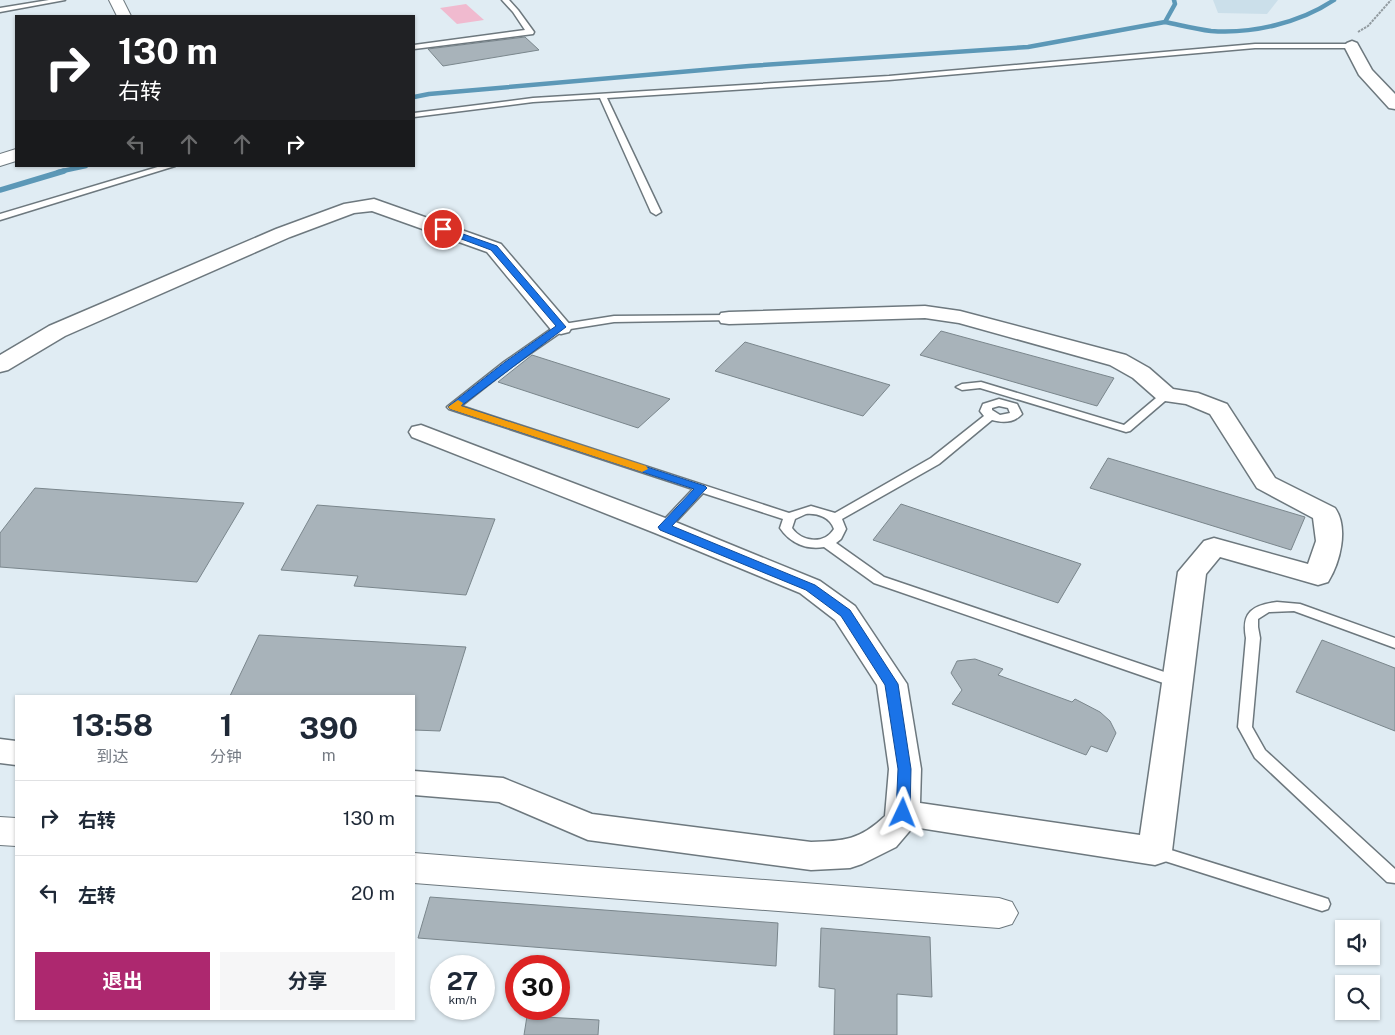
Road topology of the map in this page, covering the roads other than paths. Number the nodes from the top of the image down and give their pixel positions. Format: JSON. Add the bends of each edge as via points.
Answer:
{"nodes":[{"id":1,"x":16,"y":0,"type":"edge"},
{"id":2,"x":44,"y":0,"type":"edge"},
{"id":3,"x":62,"y":0,"type":"edge"},
{"id":4,"x":116,"y":0,"type":"edge"},
{"id":5,"x":505,"y":0,"type":"edge"},
{"id":6,"x":0,"y":10,"type":"edge"},
{"id":7,"x":124,"y":15,"type":"edge"},
{"id":8,"x":1352,"y":46,"type":"joint"},
{"id":9,"x":415,"y":47,"type":"edge"},
{"id":10,"x":602,"y":95,"type":"junction"},
{"id":11,"x":1395,"y":104,"type":"edge"},
{"id":12,"x":415,"y":115,"type":"edge"},
{"id":13,"x":15,"y":155,"type":"edge"},
{"id":14,"x":0,"y":160,"type":"edge"},
{"id":15,"x":168,"y":167,"type":"edge"},
{"id":16,"x":656,"y":212,"type":"dead end"},
{"id":17,"x":0,"y":217,"type":"edge"},
{"id":18,"x":728,"y":318,"type":"joint"},
{"id":19,"x":561,"y":327,"type":"junction"},
{"id":20,"x":0,"y":365,"type":"edge"},
{"id":21,"x":962,"y":387,"type":"dead end"},
{"id":22,"x":1166,"y":395,"type":"junction"},
{"id":23,"x":1013,"y":401,"type":"junction"},
{"id":24,"x":421,"y":432,"type":"dead end"},
{"id":25,"x":701,"y":488,"type":"junction"},
{"id":26,"x":790,"y":517,"type":"junction"},
{"id":27,"x":835,"y":518,"type":"junction"},
{"id":28,"x":664,"y":527,"type":"junction"},
{"id":29,"x":826,"y":542,"type":"junction"},
{"id":30,"x":1395,"y":643,"type":"edge"},
{"id":31,"x":1177,"y":682,"type":"junction"},
{"id":32,"x":0,"y":751,"type":"edge"},
{"id":33,"x":15,"y":753,"type":"edge"},
{"id":34,"x":415,"y":784,"type":"edge"},
{"id":35,"x":903,"y":813,"type":"junction"},
{"id":36,"x":0,"y":831,"type":"edge"},
{"id":37,"x":15,"y":832,"type":"edge"},
{"id":38,"x":1155,"y":851,"type":"junction"},
{"id":39,"x":415,"y":868,"type":"edge"},
{"id":40,"x":1393,"y":877,"type":"dead end"},
{"id":41,"x":1322,"y":904,"type":"dead end"},
{"id":42,"x":999,"y":913,"type":"dead end"}],
"edges":[{"from":1,"to":2,"type":"lane","via":[[18,4]]},
{"from":3,"to":6,"type":"lane"},
{"from":4,"to":7,"type":"street"},
{"from":5,"to":9,"type":"lane","via":[[530,32]]},
{"from":8,"to":10,"type":"lane","via":[[1256,46],[889,78]]},
{"from":8,"to":11,"type":"street","via":[[1365,72]]},
{"from":10,"to":12,"type":"lane"},
{"from":10,"to":16,"type":"lane"},
{"from":13,"to":14,"type":"street"},
{"from":15,"to":17,"type":"lane"},
{"from":18,"to":19,"type":"lane","via":[[614,318]]},
{"from":18,"to":22,"type":"street","via":[[925,312],[960,317],[1118,360],[1141,373]]},
{"from":19,"to":20,"type":"street","via":[[494,248],[374,205],[350,208],[283,232],[57,331]]},
{"from":19,"to":25,"type":"lane","via":[[453,407]]},
{"from":21,"to":23,"type":"lane","via":[[981,385]]},
{"from":22,"to":23,"type":"lane","via":[[1126,429]]},
{"from":22,"to":31,"type":"street","via":[[1190,398],[1219,409],[1266,483],[1326,514],[1329,541],[1318,576],[1214,547],[1192,572]]},
{"from":23,"to":27,"type":"lane","via":[[1014,416],[1006,419],[992,416],[935,461]]},
{"from":24,"to":28,"type":"street"},
{"from":25,"to":26,"type":"lane"},
{"from":25,"to":28,"type":"lane"},
{"from":26,"to":27,"type":"lane","via":[[811,510]]},
{"from":26,"to":29,"type":"lane","via":[[786,528],[793,538],[809,543]]},
{"from":27,"to":29,"type":"lane","via":[[840,529]]},
{"from":28,"to":35,"type":"street","via":[[810,587],[845,613],[892,684],[904,769]]},
{"from":29,"to":31,"type":"lane","via":[[879,580]]},
{"from":30,"to":40,"type":"lane","via":[[1295,607],[1268,607],[1257,612],[1251,619],[1250,628],[1253,638],[1245,727],[1260,754]]},
{"from":31,"to":38,"type":"street"},
{"from":32,"to":33,"type":"street"},
{"from":34,"to":35,"type":"street","via":[[503,790],[588,827],[811,856],[850,854],[869,846],[884,838],[898,824]]},
{"from":35,"to":38,"type":"street"},
{"from":36,"to":37,"type":"street"},
{"from":38,"to":41,"type":"lane"},
{"from":39,"to":42,"type":"street"}]}
